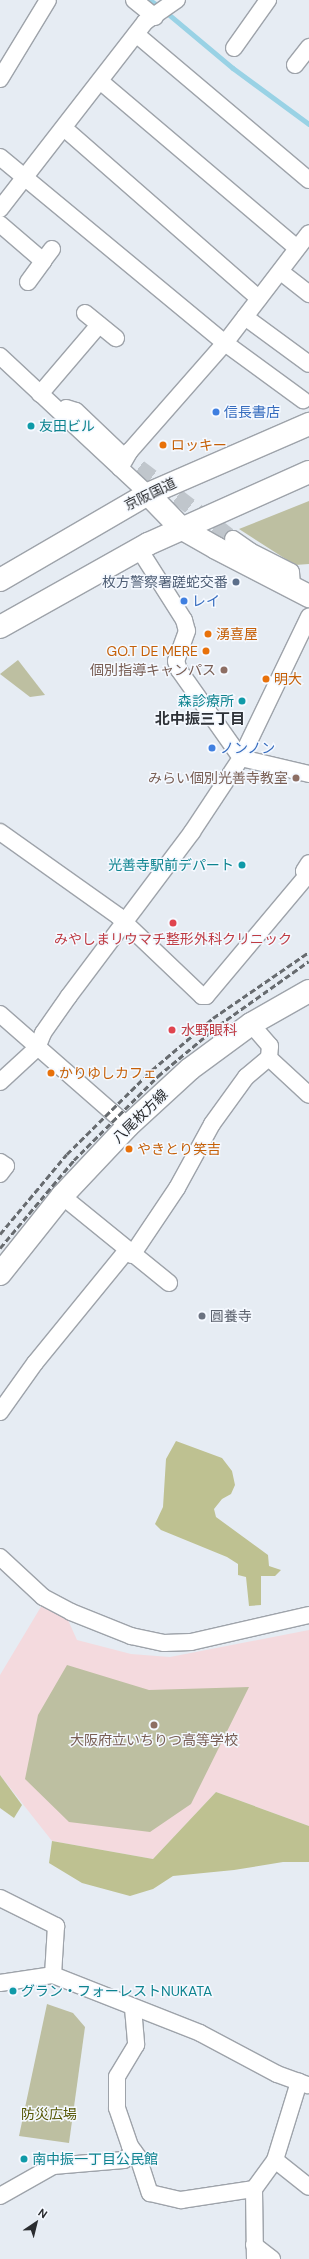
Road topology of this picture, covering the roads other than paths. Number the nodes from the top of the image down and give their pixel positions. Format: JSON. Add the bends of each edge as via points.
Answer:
{"nodes":[{"id":1,"x":48,"y":0,"type":"edge"},
{"id":2,"x":134,"y":0,"type":"edge"},
{"id":3,"x":268,"y":0,"type":"edge"},
{"id":4,"x":174,"y":3,"type":"edge"},
{"id":5,"x":156,"y":17,"type":"junction"},
{"id":6,"x":136,"y":34,"type":"junction"},
{"id":7,"x":309,"y":47,"type":"edge"},
{"id":8,"x":234,"y":48,"type":"dead end"},
{"id":9,"x":295,"y":65,"type":"dead end"},
{"id":10,"x":0,"y":80,"type":"edge"},
{"id":11,"x":100,"y":81,"type":"junction"},
{"id":12,"x":64,"y":128,"type":"junction"},
{"id":13,"x":0,"y":157,"type":"edge"},
{"id":14,"x":24,"y":176,"type":"junction"},
{"id":15,"x":309,"y":180,"type":"edge"},
{"id":16,"x":0,"y":209,"type":"edge"},
{"id":17,"x":0,"y":224,"type":"edge"},
{"id":18,"x":309,"y":233,"type":"edge"},
{"id":19,"x":297,"y":248,"type":"junction"},
{"id":20,"x":280,"y":272,"type":"junction"},
{"id":21,"x":28,"y":282,"type":"dead end"},
{"id":22,"x":309,"y":294,"type":"edge"},
{"id":23,"x":259,"y":299,"type":"junction"},
{"id":24,"x":85,"y":313,"type":"dead end"},
{"id":25,"x":245,"y":317,"type":"junction"},
{"id":26,"x":99,"y":325,"type":"junction"},
{"id":27,"x":116,"y":338,"type":"dead end"},
{"id":28,"x":225,"y":343,"type":"junction"},
{"id":29,"x":0,"y":356,"type":"edge"},
{"id":30,"x":309,"y":364,"type":"edge"},
{"id":31,"x":40,"y":394,"type":"junction"},
{"id":32,"x":303,"y":400,"type":"dead end"},
{"id":33,"x":66,"y":408,"type":"dead end"},
{"id":34,"x":309,"y":424,"type":"edge"},
{"id":35,"x":120,"y":460,"type":"junction"},
{"id":36,"x":305,"y":475,"type":"edge"},
{"id":37,"x":148,"y":494,"type":"junction"},
{"id":38,"x":181,"y":528,"type":"junction"},
{"id":39,"x":233,"y":538,"type":"tunnel mouth"},
{"id":40,"x":139,"y":549,"type":"junction"},
{"id":41,"x":0,"y":580,"type":"edge"},
{"id":42,"x":301,"y":592,"type":"edge"},
{"id":43,"x":309,"y":617,"type":"edge"},
{"id":44,"x":0,"y":627,"type":"edge"},
{"id":45,"x":241,"y":758,"type":"junction"},
{"id":46,"x":309,"y":774,"type":"edge"},
{"id":47,"x":0,"y":832,"type":"edge"},
{"id":48,"x":309,"y":863,"type":"edge"},
{"id":49,"x":124,"y":923,"type":"junction"},
{"id":50,"x":309,"y":991,"type":"edge"},
{"id":51,"x":0,"y":1014,"type":"edge"},
{"id":52,"x":251,"y":1024,"type":"junction"},
{"id":53,"x":37,"y":1048,"type":"junction"},
{"id":54,"x":269,"y":1058,"type":"junction"},
{"id":55,"x":0,"y":1082,"type":"edge"},
{"id":56,"x":309,"y":1095,"type":"edge"},
{"id":57,"x":128,"y":1126,"type":"junction"},
{"id":58,"x":0,"y":1162,"type":"edge"},
{"id":59,"x":0,"y":1174,"type":"edge"},
{"id":60,"x":62,"y":1196,"type":"junction"},
{"id":61,"x":129,"y":1252,"type":"junction"},
{"id":62,"x":0,"y":1274,"type":"edge"},
{"id":63,"x":169,"y":1283,"type":"dead end"},
{"id":64,"x":0,"y":1412,"type":"edge"},
{"id":65,"x":0,"y":1557,"type":"edge"},
{"id":66,"x":309,"y":1616,"type":"edge"},
{"id":67,"x":0,"y":1898,"type":"edge"},
{"id":68,"x":53,"y":1975,"type":"junction"},
{"id":69,"x":0,"y":1983,"type":"edge"},
{"id":70,"x":133,"y":2008,"type":"junction"},
{"id":71,"x":304,"y":2083,"type":"edge"},
{"id":72,"x":134,"y":2152,"type":"junction"},
{"id":73,"x":275,"y":2160,"type":"junction"},
{"id":74,"x":309,"y":2187,"type":"edge"},
{"id":75,"x":254,"y":2189,"type":"junction"},
{"id":76,"x":0,"y":2196,"type":"edge"},
{"id":77,"x":254,"y":2252,"type":"edge"},
{"id":78,"x":272,"y":2259,"type":"edge"}],
"edges":[{"from":1,"to":10,"type":"street"},
{"from":2,"to":5,"type":"street"},
{"from":3,"to":8,"type":"street"},
{"from":4,"to":5,"type":"street"},
{"from":5,"to":6,"type":"street","via":[[145,22]]},
{"from":6,"to":11,"type":"street"},
{"from":6,"to":15,"type":"street"},
{"from":7,"to":9,"type":"street"},
{"from":11,"to":12,"type":"street"},
{"from":11,"to":19,"type":"street"},
{"from":12,"to":14,"type":"street"},
{"from":12,"to":23,"type":"street"},
{"from":13,"to":14,"type":"street"},
{"from":14,"to":16,"type":"street"},
{"from":14,"to":28,"type":"street"},
{"from":17,"to":21,"type":"street","via":[[48,255]]},
{"from":18,"to":19,"type":"street"},
{"from":19,"to":20,"type":"street"},
{"from":20,"to":22,"type":"street"},
{"from":20,"to":23,"type":"street"},
{"from":23,"to":25,"type":"street"},
{"from":24,"to":26,"type":"street"},
{"from":25,"to":28,"type":"street"},
{"from":25,"to":30,"type":"street"},
{"from":26,"to":27,"type":"street"},
{"from":26,"to":31,"type":"street"},
{"from":28,"to":32,"type":"street"},
{"from":28,"to":35,"type":"street"},
{"from":29,"to":31,"type":"street"},
{"from":31,"to":35,"type":"street"},
{"from":33,"to":35,"type":"street","via":[[76,411]]},
{"from":34,"to":37,"type":"main road","name":"京阪国道"},
{"from":35,"to":37,"type":"street"},
{"from":36,"to":38,"type":"main road"},
{"from":37,"to":38,"type":"main road"},
{"from":37,"to":41,"type":"main road","name":"京阪国道"},
{"from":38,"to":40,"type":"main road"},
{"from":38,"to":42,"type":"main road"},
{"from":39,"to":42,"type":"street","via":[[250,551],[291,572]]},
{"from":40,"to":44,"type":"main road"},
{"from":40,"to":45,"type":"street","via":[[184,620],[187,631],[176,661],[179,670]]},
{"from":43,"to":45,"type":"street"},
{"from":45,"to":46,"type":"street"},
{"from":45,"to":49,"type":"street","via":[[192,832]]},
{"from":47,"to":49,"type":"street"},
{"from":48,"to":49,"type":"street","via":[[304,871],[306,877],[206,996],[202,996]]},
{"from":49,"to":53,"type":"street","via":[[69,996]]},
{"from":50,"to":52,"type":"main road","name":"八尾枚方線"},
{"from":51,"to":53,"type":"street"},
{"from":52,"to":54,"type":"street","via":[[270,1046]]},
{"from":52,"to":57,"type":"main road","name":"八尾枚方線","via":[[190,1069]]},
{"from":53,"to":55,"type":"street"},
{"from":53,"to":57,"type":"street"},
{"from":54,"to":56,"type":"street"},
{"from":54,"to":61,"type":"street","via":[[246,1077],[212,1124],[177,1188]]},
{"from":57,"to":60,"type":"main road","name":"八尾枚方線"},
{"from":58,"to":59,"type":"street","via":[[6,1166]]},
{"from":60,"to":61,"type":"street"},
{"from":60,"to":62,"type":"main road","name":"八尾枚方線"},
{"from":61,"to":63,"type":"street"},
{"from":61,"to":64,"type":"street","via":[[35,1363]]},
{"from":65,"to":66,"type":"street","via":[[43,1597],[71,1612],[131,1636],[164,1643],[191,1642]]},
{"from":67,"to":68,"type":"street","via":[[56,1926]]},
{"from":68,"to":69,"type":"street"},
{"from":68,"to":70,"type":"street"},
{"from":70,"to":71,"type":"street","via":[[200,2033],[277,2074]]},
{"from":70,"to":72,"type":"street","via":[[136,2045],[117,2077],[117,2108]]},
{"from":71,"to":73,"type":"street"},
{"from":72,"to":75,"type":"street","via":[[150,2193],[181,2200]]},
{"from":72,"to":76,"type":"street","via":[[124,2160],[53,2166]]},
{"from":73,"to":74,"type":"street"},
{"from":73,"to":75,"type":"street"},
{"from":75,"to":77,"type":"street"},
{"from":77,"to":78,"type":"street"}]}
